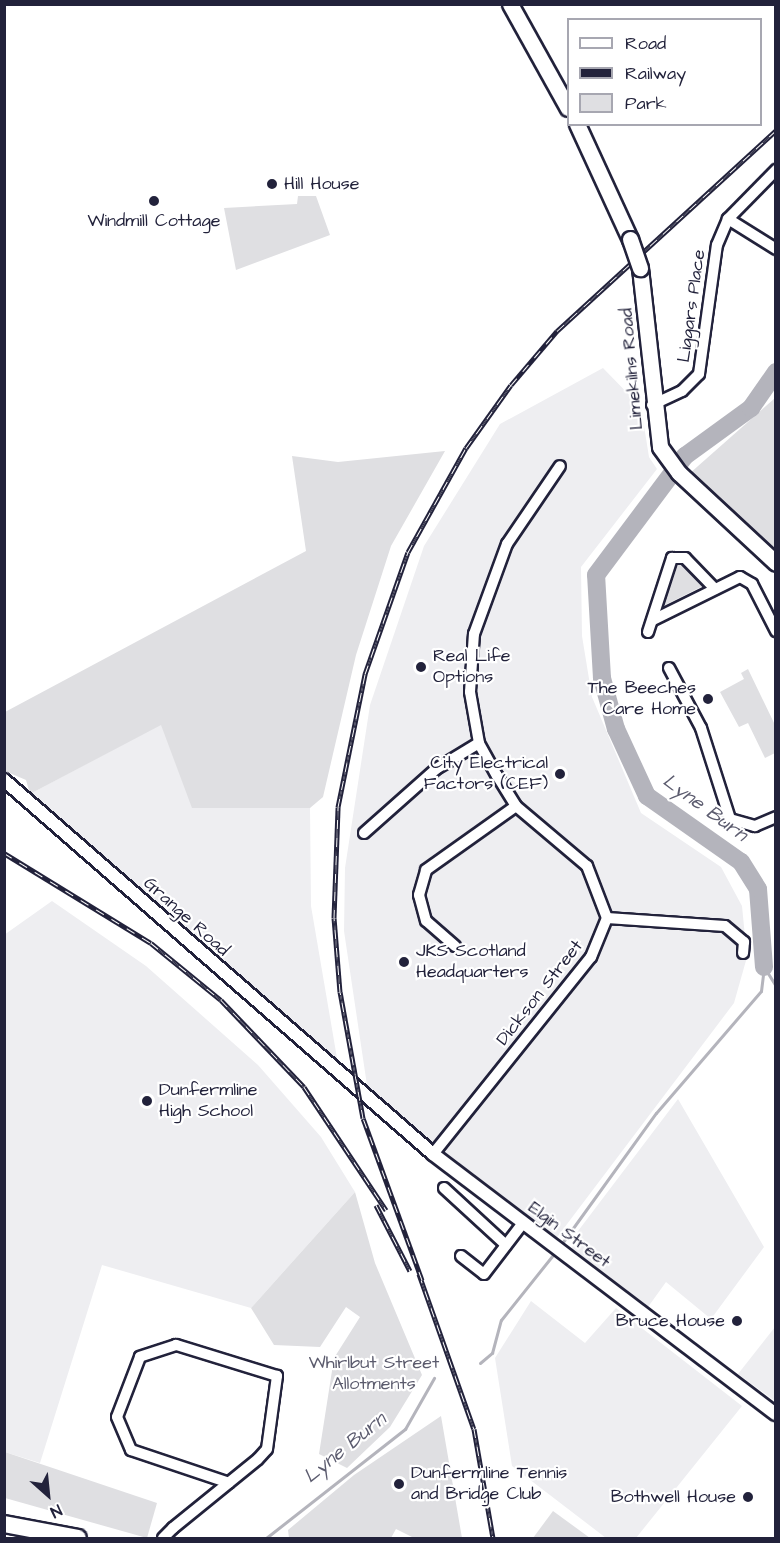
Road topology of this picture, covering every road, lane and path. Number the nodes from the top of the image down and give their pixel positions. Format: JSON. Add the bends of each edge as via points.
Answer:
{"nodes":[{"id":1,"x":510,"y":4,"type":"edge"},
{"id":2,"x":567,"y":106,"type":"edge"},
{"id":3,"x":578,"y":126,"type":"edge"},
{"id":4,"x":776,"y":170,"type":"edge"},
{"id":5,"x":728,"y":219,"type":"junction"},
{"id":6,"x":776,"y":249,"type":"edge"},
{"id":7,"x":652,"y":405,"type":"junction"},
{"id":8,"x":560,"y":466,"type":"dead end"},
{"id":9,"x":776,"y":563,"type":"edge"},
{"id":10,"x":715,"y":589,"type":"junction"},
{"id":11,"x":652,"y":620,"type":"junction"},
{"id":12,"x":776,"y":631,"type":"edge"},
{"id":13,"x":648,"y":632,"type":"dead end"},
{"id":14,"x":669,"y":668,"type":"dead end"},
{"id":15,"x":479,"y":743,"type":"junction"},
{"id":16,"x":4,"y":780,"type":"edge"},
{"id":17,"x":516,"y":806,"type":"junction"},
{"id":18,"x":776,"y":818,"type":"edge"},
{"id":19,"x":364,"y":833,"type":"dead end"},
{"id":20,"x":607,"y":918,"type":"junction"},
{"id":21,"x":455,"y":946,"type":"dead end"},
{"id":22,"x":743,"y":953,"type":"dead end"},
{"id":23,"x":345,"y":1079,"type":"joint"},
{"id":24,"x":433,"y":1154,"type":"junction"},
{"id":25,"x":444,"y":1188,"type":"dead end"},
{"id":26,"x":524,"y":1223,"type":"junction"},
{"id":27,"x":506,"y":1245,"type":"junction"},
{"id":28,"x":461,"y":1256,"type":"dead end"},
{"id":29,"x":776,"y":1414,"type":"edge"},
{"id":30,"x":229,"y":1483,"type":"junction"},
{"id":31,"x":4,"y":1524,"type":"edge"},
{"id":32,"x":78,"y":1539,"type":"edge"},
{"id":33,"x":163,"y":1539,"type":"edge"}],
"edges":[{"from":1,"to":2,"type":"main road"},
{"from":3,"to":7,"type":"main road","name":"Limekilns Road","bridge":true,"via":[[640,268]]},
{"from":4,"to":5,"type":"street","name":"Liggars Place"},
{"from":5,"to":6,"type":"street"},
{"from":5,"to":7,"type":"street","name":"Liggars Place","via":[[706,303],[699,374],[681,391]]},
{"from":7,"to":9,"type":"main road","name":"Limekilns Road","via":[[673,468]]},
{"from":8,"to":15,"type":"street","via":[[507,544],[474,634],[470,693]]},
{"from":10,"to":11,"type":"street"},
{"from":10,"to":11,"type":"street","via":[[685,558],[672,558]]},
{"from":10,"to":12,"type":"street","via":[[746,578]]},
{"from":11,"to":13,"type":"street"},
{"from":14,"to":18,"type":"street","via":[[701,728],[730,819],[755,826]]},
{"from":15,"to":17,"type":"street"},
{"from":15,"to":19,"type":"street","via":[[436,768]]},
{"from":16,"to":23,"type":"street","name":"Grange Road"},
{"from":17,"to":20,"type":"street","via":[[587,866]]},
{"from":17,"to":21,"type":"street","via":[[426,870],[418,895],[426,921]]},
{"from":20,"to":22,"type":"street","via":[[725,926],[744,942]]},
{"from":20,"to":24,"type":"street","name":"Dickson Street","via":[[591,957]]},
{"from":23,"to":24,"type":"street","name":"Elgin Street"},
{"from":24,"to":26,"type":"street","name":"Elgin Street"},
{"from":25,"to":27,"type":"street"},
{"from":26,"to":27,"type":"street"},
{"from":26,"to":29,"type":"street","name":"Elgin Street"},
{"from":27,"to":28,"type":"street","via":[[484,1274]]},
{"from":30,"to":30,"type":"street","via":[[131,1450],[117,1417],[133,1365],[164,1345],[176,1345],[277,1376],[267,1449]]},
{"from":30,"to":33,"type":"street"},
{"from":31,"to":32,"type":"main road"}]}
